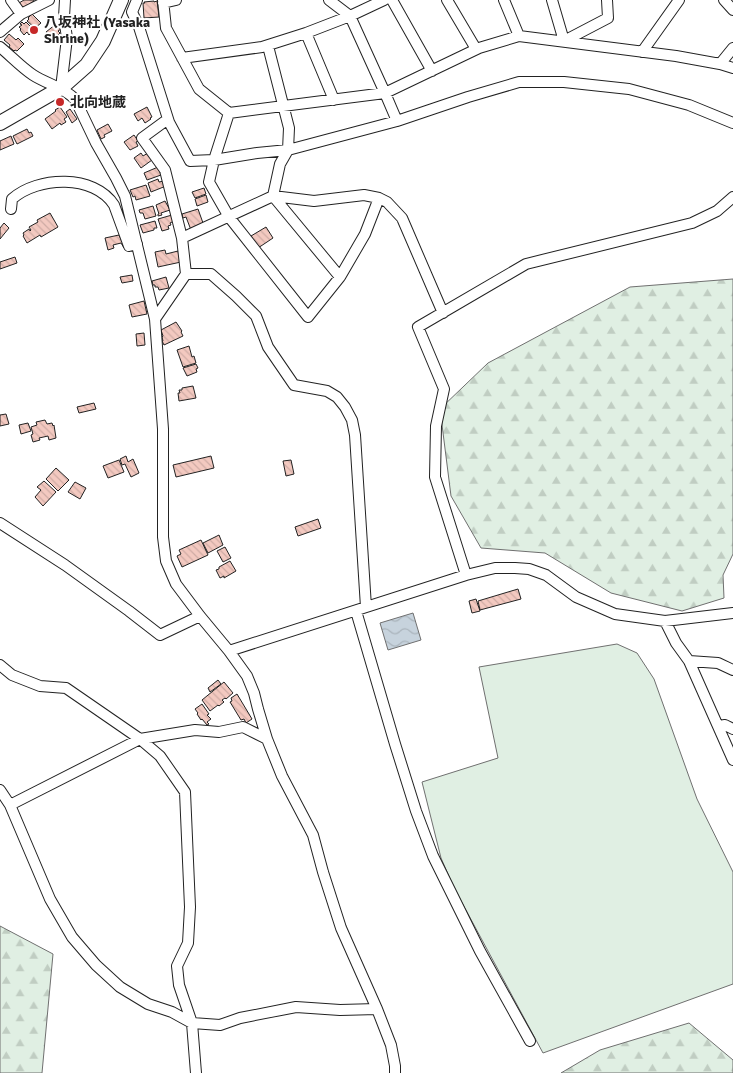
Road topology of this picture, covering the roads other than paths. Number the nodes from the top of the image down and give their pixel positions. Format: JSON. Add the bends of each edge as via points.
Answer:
{"nodes":[{"id":1,"x":12,"y":0,"type":"edge"},
{"id":2,"x":49,"y":0,"type":"edge"},
{"id":3,"x":65,"y":0,"type":"edge"},
{"id":4,"x":137,"y":0,"type":"edge"},
{"id":5,"x":176,"y":0,"type":"edge"},
{"id":6,"x":330,"y":0,"type":"edge"},
{"id":7,"x":384,"y":0,"type":"edge"},
{"id":8,"x":392,"y":0,"type":"edge"},
{"id":9,"x":447,"y":0,"type":"edge"},
{"id":10,"x":504,"y":0,"type":"edge"},
{"id":11,"x":552,"y":0,"type":"edge"},
{"id":12,"x":607,"y":0,"type":"edge"},
{"id":13,"x":679,"y":0,"type":"edge"},
{"id":14,"x":724,"y":0,"type":"edge"},
{"id":15,"x":163,"y":1,"type":"edge"},
{"id":16,"x":118,"y":6,"type":"edge"},
{"id":17,"x":733,"y":10,"type":"edge"},
{"id":18,"x":132,"y":12,"type":"junction"},
{"id":19,"x":21,"y":14,"type":"junction"},
{"id":20,"x":350,"y":16,"type":"junction"},
{"id":21,"x":0,"y":32,"type":"edge"},
{"id":22,"x":306,"y":33,"type":"junction"},
{"id":23,"x":519,"y":36,"type":"junction"},
{"id":24,"x":564,"y":41,"type":"junction"},
{"id":25,"x":268,"y":46,"type":"junction"},
{"id":26,"x":0,"y":47,"type":"edge"},
{"id":27,"x":733,"y":48,"type":"edge"},
{"id":28,"x":476,"y":49,"type":"junction"},
{"id":29,"x":642,"y":52,"type":"junction"},
{"id":30,"x":182,"y":58,"type":"junction"},
{"id":31,"x":717,"y":63,"type":"junction"},
{"id":32,"x":733,"y":68,"type":"edge"},
{"id":33,"x":432,"y":71,"type":"junction"},
{"id":34,"x":61,"y":88,"type":"junction"},
{"id":35,"x":385,"y":93,"type":"junction"},
{"id":36,"x":334,"y":100,"type":"junction"},
{"id":37,"x":283,"y":106,"type":"junction"},
{"id":38,"x":230,"y":113,"type":"junction"},
{"id":39,"x":168,"y":119,"type":"junction"},
{"id":40,"x":397,"y":122,"type":"junction"},
{"id":41,"x":0,"y":123,"type":"edge"},
{"id":42,"x":733,"y":123,"type":"edge"},
{"id":43,"x":288,"y":150,"type":"junction"},
{"id":44,"x":214,"y":160,"type":"junction"},
{"id":45,"x":273,"y":196,"type":"junction"},
{"id":46,"x":733,"y":197,"type":"edge"},
{"id":47,"x":379,"y":198,"type":"junction"},
{"id":48,"x":11,"y":209,"type":"dead end"},
{"id":49,"x":229,"y":217,"type":"junction"},
{"id":50,"x":182,"y":238,"type":"junction"},
{"id":51,"x":137,"y":244,"type":"junction"},
{"id":52,"x":186,"y":274,"type":"junction"},
{"id":53,"x":340,"y":277,"type":"junction"},
{"id":54,"x":443,"y":312,"type":"junction"},
{"id":55,"x":155,"y":320,"type":"junction"},
{"id":56,"x":0,"y":524,"type":"edge"},
{"id":57,"x":466,"y":575,"type":"junction"},
{"id":58,"x":366,"y":607,"type":"junction"},
{"id":59,"x":356,"y":610,"type":"junction"},
{"id":60,"x":733,"y":613,"type":"edge"},
{"id":61,"x":200,"y":616,"type":"junction"},
{"id":62,"x":665,"y":620,"type":"junction"},
{"id":63,"x":230,"y":652,"type":"junction"},
{"id":64,"x":689,"y":661,"type":"junction"},
{"id":65,"x":0,"y":665,"type":"edge"},
{"id":66,"x":733,"y":670,"type":"edge"},
{"id":67,"x":719,"y":726,"type":"junction"},
{"id":68,"x":733,"y":729,"type":"edge"},
{"id":69,"x":140,"y":739,"type":"junction"},
{"id":70,"x":267,"y":739,"type":"junction"},
{"id":71,"x":733,"y":760,"type":"edge"},
{"id":72,"x":0,"y":790,"type":"edge"},
{"id":73,"x":10,"y":804,"type":"junction"},
{"id":74,"x":378,"y":1009,"type":"junction"},
{"id":75,"x":192,"y":1023,"type":"junction"},
{"id":76,"x":530,"y":1041,"type":"dead end"},
{"id":77,"x":196,"y":1073,"type":"edge"},
{"id":78,"x":395,"y":1073,"type":"edge"}],
"edges":[{"from":1,"to":19,"type":"street"},
{"from":2,"to":19,"type":"street"},
{"from":3,"to":34,"type":"street","via":[[66,44]]},
{"from":4,"to":18,"type":"street"},
{"from":5,"to":15,"type":"street"},
{"from":6,"to":20,"type":"street"},
{"from":7,"to":20,"type":"street"},
{"from":8,"to":33,"type":"street"},
{"from":9,"to":28,"type":"street"},
{"from":10,"to":23,"type":"street"},
{"from":11,"to":24,"type":"street"},
{"from":12,"to":24,"type":"street","via":[[608,18]]},
{"from":13,"to":29,"type":"street"},
{"from":14,"to":17,"type":"street"},
{"from":15,"to":30,"type":"street","via":[[166,28]]},
{"from":16,"to":18,"type":"street"},
{"from":16,"to":34,"type":"main road","via":[[103,40],[87,65]]},
{"from":18,"to":39,"type":"street"},
{"from":19,"to":21,"type":"street"},
{"from":20,"to":22,"type":"street"},
{"from":20,"to":35,"type":"street"},
{"from":22,"to":25,"type":"street"},
{"from":22,"to":36,"type":"street"},
{"from":23,"to":24,"type":"street"},
{"from":23,"to":28,"type":"street"},
{"from":24,"to":29,"type":"street"},
{"from":25,"to":30,"type":"street"},
{"from":25,"to":37,"type":"street"},
{"from":26,"to":34,"type":"street","via":[[33,75]]},
{"from":27,"to":31,"type":"street","via":[[720,64]]},
{"from":28,"to":33,"type":"street"},
{"from":29,"to":31,"type":"street"},
{"from":30,"to":38,"type":"street","via":[[199,89]]},
{"from":31,"to":32,"type":"street"},
{"from":33,"to":35,"type":"street"},
{"from":34,"to":41,"type":"main road"},
{"from":34,"to":51,"type":"street","via":[[75,98],[125,196]]},
{"from":35,"to":36,"type":"street"},
{"from":35,"to":40,"type":"street"},
{"from":36,"to":37,"type":"street"},
{"from":37,"to":38,"type":"street"},
{"from":37,"to":43,"type":"street","via":[[289,128]]},
{"from":38,"to":44,"type":"street"},
{"from":39,"to":44,"type":"street","via":[[190,161]]},
{"from":39,"to":50,"type":"street","via":[[142,138],[165,170]]},
{"from":40,"to":42,"type":"street","via":[[519,82],[564,82],[629,89],[689,105]]},
{"from":40,"to":43,"type":"street"},
{"from":43,"to":44,"type":"street"},
{"from":43,"to":45,"type":"street","via":[[280,164]]},
{"from":44,"to":49,"type":"street","via":[[209,182]]},
{"from":45,"to":47,"type":"street","via":[[314,201],[364,195]]},
{"from":45,"to":49,"type":"street"},
{"from":45,"to":53,"type":"street"},
{"from":46,"to":54,"type":"street","via":[[717,211],[692,222],[526,264]]},
{"from":47,"to":53,"type":"street","via":[[365,234]]},
{"from":47,"to":54,"type":"street","via":[[402,218]]},
{"from":48,"to":51,"type":"street","via":[[16,195],[32,188],[63,182],[80,183],[98,190],[112,202],[129,246]]},
{"from":49,"to":50,"type":"street"},
{"from":49,"to":53,"type":"street","via":[[308,317]]},
{"from":50,"to":52,"type":"street"},
{"from":51,"to":55,"type":"street"},
{"from":52,"to":55,"type":"street"},
{"from":52,"to":58,"type":"street","via":[[211,274],[256,316],[268,347],[294,384],[327,391],[337,396],[345,407],[355,435]]},
{"from":54,"to":57,"type":"street","via":[[418,326],[444,389],[436,426],[435,477]]},
{"from":55,"to":61,"type":"street","via":[[166,561],[176,584]]},
{"from":56,"to":61,"type":"street","via":[[65,565],[160,635]]},
{"from":57,"to":58,"type":"street"},
{"from":57,"to":62,"type":"street","via":[[495,568],[529,569],[546,575],[576,597],[616,614]]},
{"from":58,"to":59,"type":"street"},
{"from":59,"to":63,"type":"street"},
{"from":59,"to":76,"type":"street","via":[[394,744],[433,856]]},
{"from":60,"to":62,"type":"street"},
{"from":61,"to":63,"type":"street"},
{"from":62,"to":64,"type":"street"},
{"from":63,"to":70,"type":"street","via":[[247,676]]},
{"from":64,"to":66,"type":"street","via":[[718,664]]},
{"from":64,"to":67,"type":"street"},
{"from":65,"to":69,"type":"street","via":[[12,675],[40,686],[66,688]]},
{"from":67,"to":68,"type":"street"},
{"from":67,"to":71,"type":"street"},
{"from":69,"to":70,"type":"street","via":[[195,730],[219,732],[243,727]]},
{"from":69,"to":73,"type":"street"},
{"from":69,"to":75,"type":"street","via":[[160,756],[185,792],[190,907],[188,943],[177,966],[179,984]]},
{"from":70,"to":74,"type":"street","via":[[313,835],[341,928]]},
{"from":72,"to":73,"type":"street"},
{"from":73,"to":75,"type":"street","via":[[50,899],[72,937],[120,987],[148,1004]]},
{"from":74,"to":75,"type":"street","via":[[296,1007],[220,1025]]},
{"from":74,"to":78,"type":"street","via":[[391,1045]]},
{"from":75,"to":77,"type":"street"}]}
